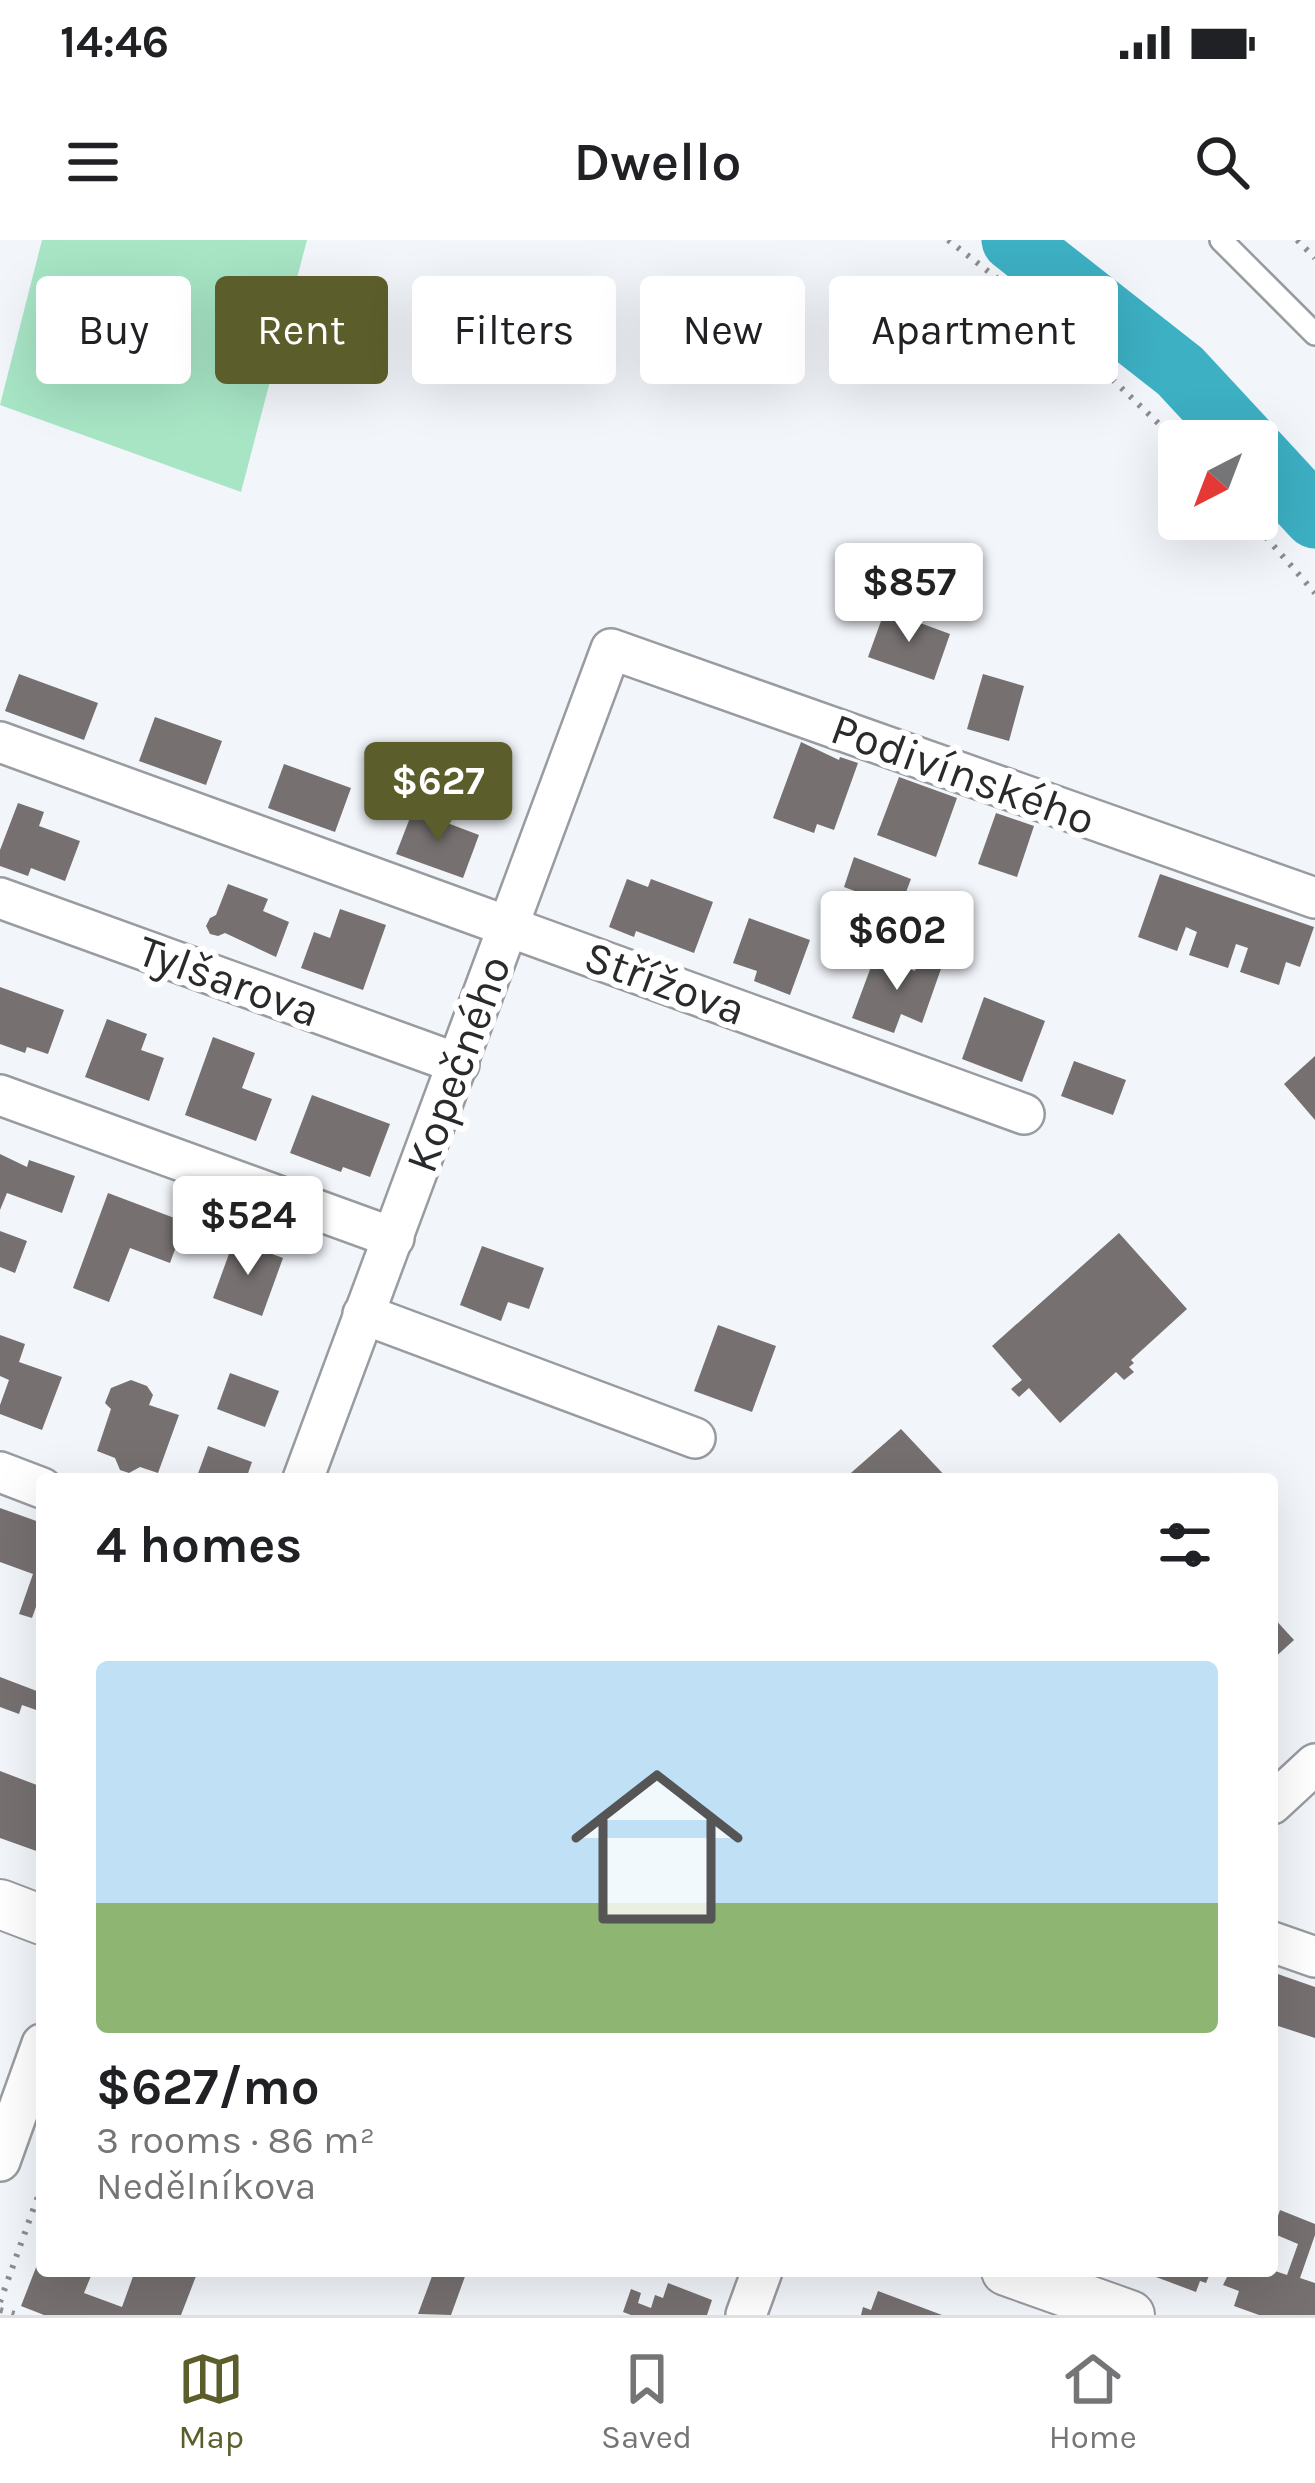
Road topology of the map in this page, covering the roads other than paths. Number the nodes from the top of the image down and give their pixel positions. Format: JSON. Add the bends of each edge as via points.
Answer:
{"nodes":[{"id":1,"x":1221,"y":240,"type":"edge"},
{"id":2,"x":1315,"y":334,"type":"edge"},
{"id":3,"x":611,"y":649,"type":"joint"},
{"id":4,"x":0,"y":742,"type":"edge"},
{"id":5,"x":0,"y":898,"type":"edge"},
{"id":6,"x":1315,"y":898,"type":"edge"},
{"id":7,"x":509,"y":926,"type":"junction"},
{"id":8,"x":459,"y":1064,"type":"junction"},
{"id":9,"x":0,"y":1095,"type":"edge"},
{"id":10,"x":1024,"y":1114,"type":"dead end"},
{"id":11,"x":394,"y":1238,"type":"junction"},
{"id":12,"x":363,"y":1314,"type":"junction"},
{"id":13,"x":695,"y":1438,"type":"dead end"},
{"id":14,"x":0,"y":1472,"type":"edge"},
{"id":15,"x":305,"y":1473,"type":"edge"},
{"id":16,"x":36,"y":1486,"type":"edge"},
{"id":17,"x":1315,"y":1764,"type":"edge"},
{"id":18,"x":1278,"y":1798,"type":"edge"},
{"id":19,"x":0,"y":1904,"type":"edge"},
{"id":20,"x":36,"y":1918,"type":"edge"},
{"id":21,"x":1278,"y":1944,"type":"edge"},
{"id":22,"x":1315,"y":1958,"type":"edge"},
{"id":23,"x":36,"y":2061,"type":"edge"},
{"id":24,"x":0,"y":2161,"type":"edge"},
{"id":25,"x":760,"y":2277,"type":"edge"},
{"id":26,"x":1027,"y":2277,"type":"edge"},
{"id":27,"x":746,"y":2315,"type":"edge"},
{"id":28,"x":1130,"y":2315,"type":"edge"}],
"edges":[{"from":1,"to":2,"type":"lane"},
{"from":3,"to":6,"type":"street","name":"Podivínského"},
{"from":3,"to":7,"type":"street","name":"Kopečného"},
{"from":4,"to":7,"type":"street","name":"Střížova"},
{"from":5,"to":8,"type":"street","name":"Tylšarova"},
{"from":7,"to":8,"type":"street","name":"Kopečného"},
{"from":7,"to":10,"type":"street","name":"Střížova"},
{"from":8,"to":11,"type":"street","name":"Kopečného"},
{"from":9,"to":11,"type":"street"},
{"from":11,"to":12,"type":"street","name":"Kopečného"},
{"from":12,"to":13,"type":"street"},
{"from":12,"to":15,"type":"street","name":"Kopečného"},
{"from":14,"to":16,"type":"street"},
{"from":17,"to":18,"type":"street"},
{"from":19,"to":20,"type":"street"},
{"from":21,"to":22,"type":"street"},
{"from":23,"to":24,"type":"street"},
{"from":25,"to":27,"type":"street"},
{"from":26,"to":28,"type":"street"}]}
